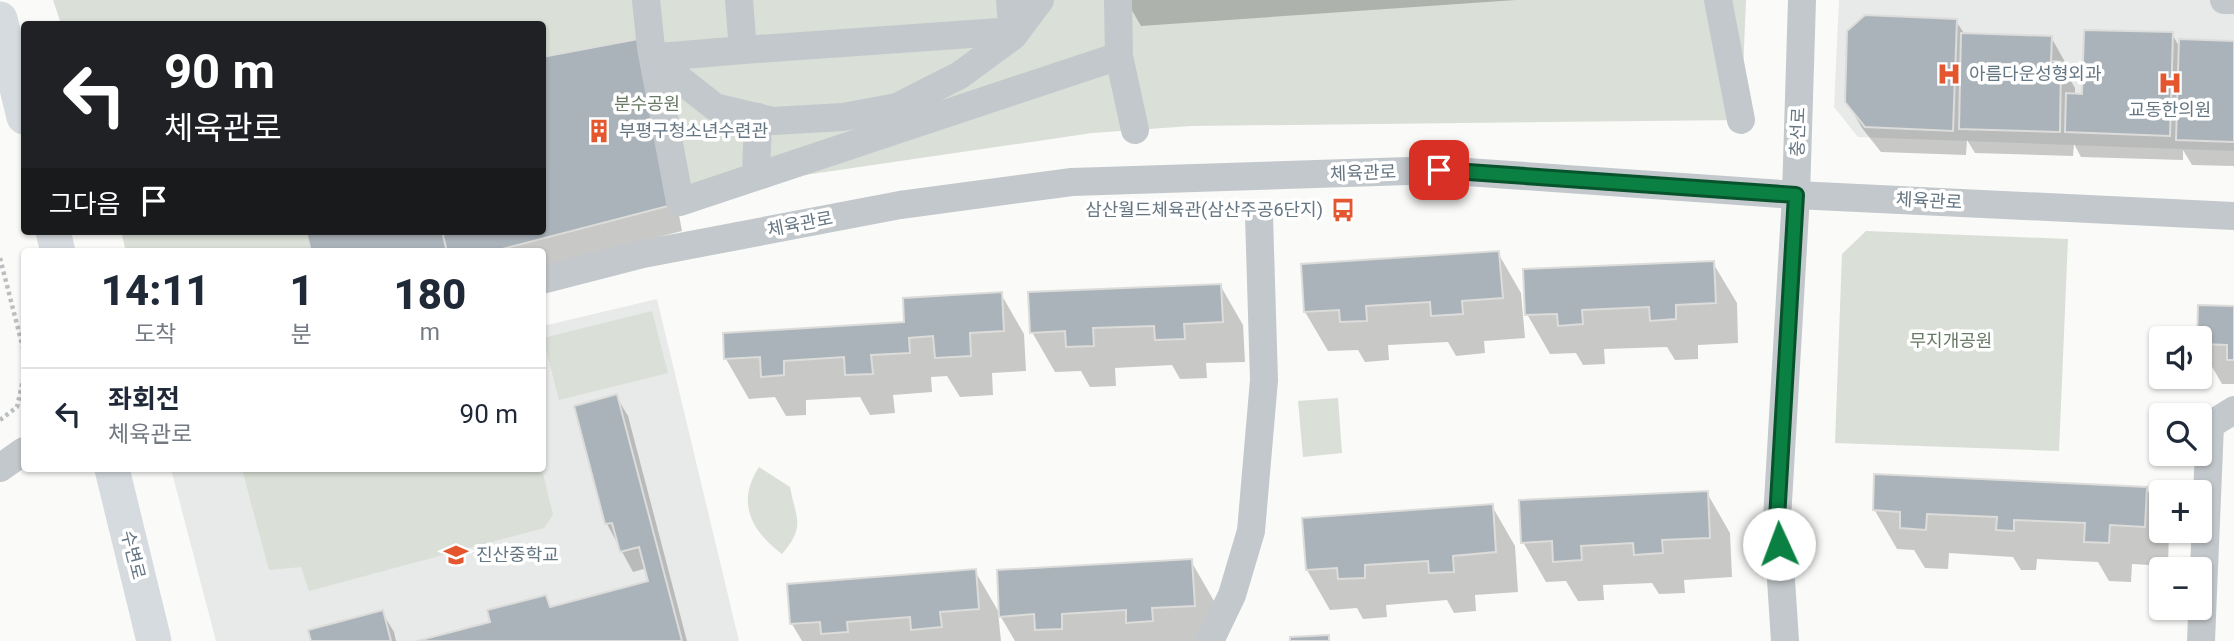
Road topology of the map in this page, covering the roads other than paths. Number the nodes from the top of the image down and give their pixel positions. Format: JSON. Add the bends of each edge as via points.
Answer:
{"nodes":[{"id":1,"x":646,"y":0,"type":"edge"},
{"id":2,"x":739,"y":0,"type":"edge"},
{"id":3,"x":1010,"y":0,"type":"edge"},
{"id":4,"x":1040,"y":0,"type":"edge"},
{"id":5,"x":1118,"y":0,"type":"edge"},
{"id":6,"x":1802,"y":0,"type":"edge"},
{"id":7,"x":2224,"y":0,"type":"edge"},
{"id":8,"x":2234,"y":1,"type":"edge"},
{"id":9,"x":1728,"y":14,"type":"edge"},
{"id":10,"x":0,"y":19,"type":"edge"},
{"id":11,"x":1013,"y":33,"type":"junction"},
{"id":12,"x":743,"y":50,"type":"junction"},
{"id":13,"x":655,"y":52,"type":"junction"},
{"id":14,"x":1119,"y":57,"type":"junction"},
{"id":15,"x":21,"y":105,"type":"edge"},
{"id":16,"x":758,"y":117,"type":"junction"},
{"id":17,"x":1741,"y":120,"type":"dead end"},
{"id":18,"x":1135,"y":130,"type":"dead end"},
{"id":19,"x":757,"y":176,"type":"junction"},
{"id":20,"x":1796,"y":195,"type":"junction"},
{"id":21,"x":1259,"y":216,"type":"dead end"},
{"id":22,"x":2234,"y":216,"type":"edge"},
{"id":23,"x":546,"y":279,"type":"edge"},
{"id":24,"x":2234,"y":410,"type":"edge"},
{"id":25,"x":21,"y":453,"type":"edge"},
{"id":26,"x":0,"y":468,"type":"edge"},
{"id":27,"x":113,"y":472,"type":"edge"},
{"id":28,"x":154,"y":641,"type":"edge"},
{"id":29,"x":1210,"y":641,"type":"edge"},
{"id":30,"x":1785,"y":641,"type":"edge"},
{"id":31,"x":2201,"y":641,"type":"edge"}],
"edges":[{"from":1,"to":13,"type":"street"},
{"from":2,"to":12,"type":"street"},
{"from":3,"to":11,"type":"street"},
{"from":4,"to":11,"type":"street"},
{"from":5,"to":14,"type":"street"},
{"from":6,"to":20,"type":"street","name":"충선로"},
{"from":7,"to":8,"type":"street"},
{"from":9,"to":17,"type":"street"},
{"from":10,"to":15,"type":"main road"},
{"from":11,"to":12,"type":"street"},
{"from":11,"to":16,"type":"street","via":[[960,75],[897,107],[843,117],[773,121]]},
{"from":12,"to":13,"type":"street"},
{"from":13,"to":16,"type":"street","via":[[678,78],[715,107]]},
{"from":13,"to":19,"type":"street","via":[[680,202]]},
{"from":14,"to":18,"type":"street"},
{"from":14,"to":19,"type":"street"},
{"from":16,"to":19,"type":"street"},
{"from":20,"to":22,"type":"street","name":"체육관로"},
{"from":20,"to":23,"type":"street","name":"체육관로","via":[[1439,170],[1073,182],[900,205],[643,254]]},
{"from":20,"to":30,"type":"street","name":"충선로","via":[[1777,519]]},
{"from":21,"to":29,"type":"street","via":[[1264,380],[1251,531],[1232,595]]},
{"from":24,"to":31,"type":"street","via":[[2210,425]]},
{"from":25,"to":26,"type":"street"},
{"from":27,"to":28,"type":"main road","name":"수변로"}]}
